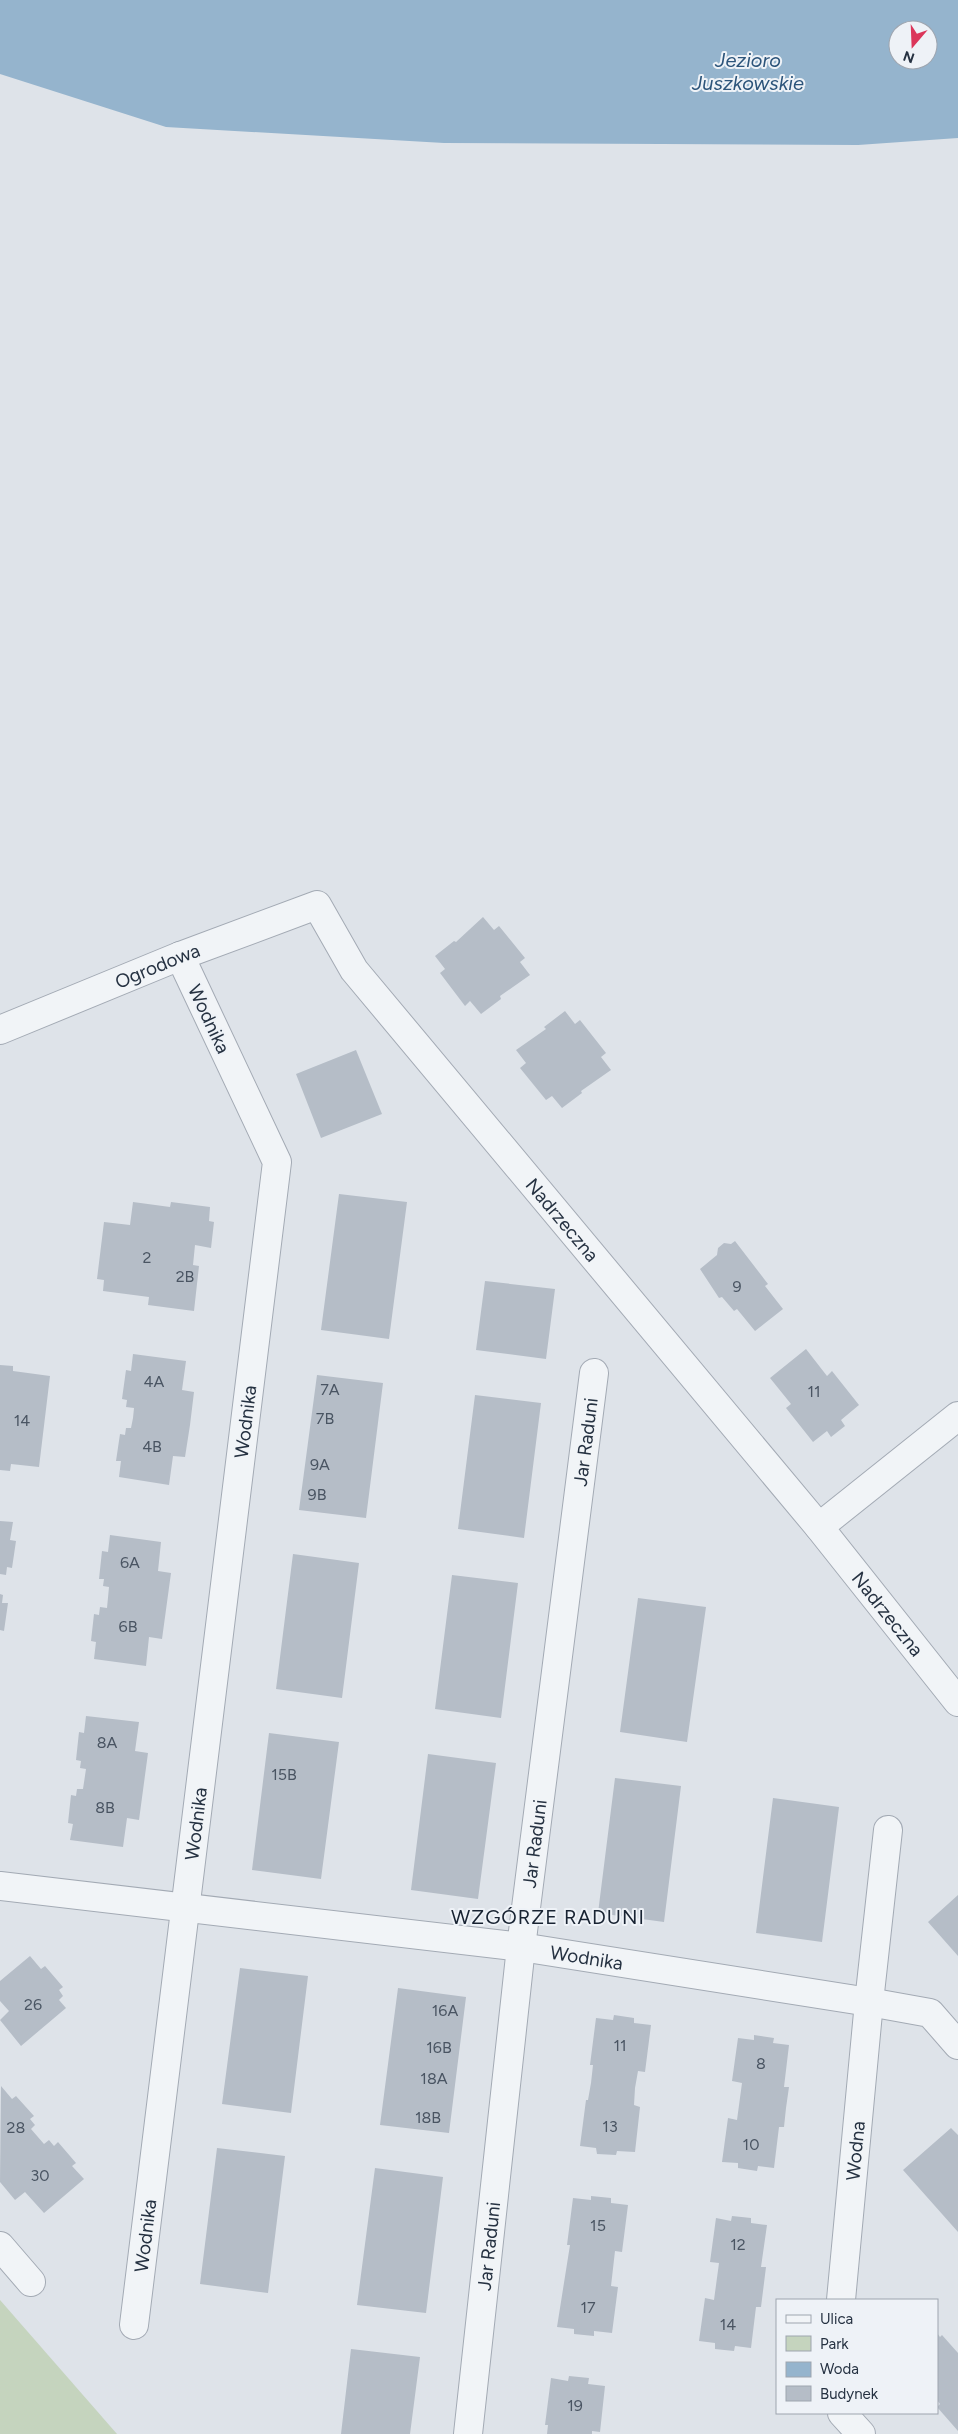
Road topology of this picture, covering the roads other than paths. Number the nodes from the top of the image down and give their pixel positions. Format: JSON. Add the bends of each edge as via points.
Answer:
{"nodes":[{"id":1,"x":317,"y":905,"type":"joint"},
{"id":2,"x":180,"y":956,"type":"junction"},
{"id":3,"x":0,"y":1030,"type":"edge"},
{"id":4,"x":594,"y":1373,"type":"dead end"},
{"id":5,"x":958,"y":1416,"type":"edge"},
{"id":6,"x":819,"y":1528,"type":"junction"},
{"id":7,"x":958,"y":1702,"type":"edge"},
{"id":8,"x":888,"y":1830,"type":"dead end"},
{"id":9,"x":0,"y":1886,"type":"edge"},
{"id":10,"x":185,"y":1907,"type":"junction"},
{"id":11,"x":521,"y":1947,"type":"junction"},
{"id":12,"x":869,"y":2002,"type":"junction"},
{"id":13,"x":958,"y":2045,"type":"edge"},
{"id":14,"x":0,"y":2246,"type":"edge"},
{"id":15,"x":31,"y":2282,"type":"dead end"},
{"id":16,"x":841,"y":2299,"type":"edge"},
{"id":17,"x":134,"y":2325,"type":"dead end"},
{"id":18,"x":843,"y":2414,"type":"edge"},
{"id":19,"x":468,"y":2434,"type":"edge"},
{"id":20,"x":861,"y":2434,"type":"edge"}],
"edges":[{"from":1,"to":2,"type":"street","name":"Ogrodowa"},
{"from":1,"to":6,"type":"street","name":"Nadrzeczna","via":[[354,970]]},
{"from":2,"to":3,"type":"street","name":"Ogrodowa"},
{"from":2,"to":10,"type":"street","name":"Wodnika","via":[[277,1162]]},
{"from":4,"to":11,"type":"street","name":"Jar Raduni"},
{"from":5,"to":6,"type":"street"},
{"from":6,"to":7,"type":"street","name":"Nadrzeczna"},
{"from":8,"to":12,"type":"street","name":"Wodna"},
{"from":9,"to":10,"type":"street","name":"Wodnika"},
{"from":10,"to":11,"type":"street","name":"Wodnika"},
{"from":10,"to":17,"type":"street","name":"Wodnika"},
{"from":11,"to":12,"type":"street","name":"Wodnika"},
{"from":11,"to":19,"type":"street","name":"Jar Raduni"},
{"from":12,"to":13,"type":"street","via":[[930,2013]]},
{"from":12,"to":16,"type":"street","name":"Wodna"},
{"from":14,"to":15,"type":"street"},
{"from":18,"to":20,"type":"street"}]}
